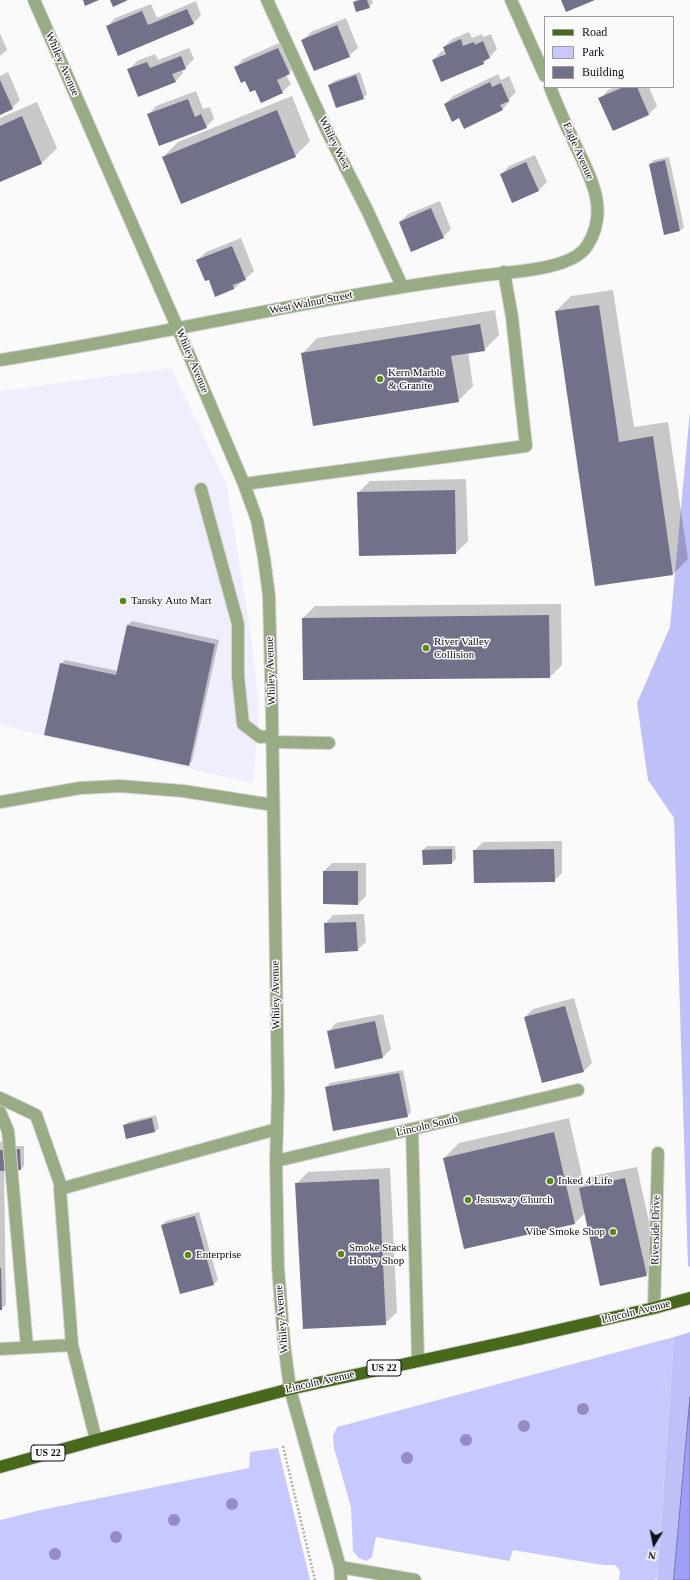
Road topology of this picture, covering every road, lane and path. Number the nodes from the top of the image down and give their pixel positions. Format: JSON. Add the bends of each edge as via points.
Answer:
{"nodes":[{"id":1,"x":34,"y":0,"type":"edge"},
{"id":2,"x":268,"y":0,"type":"edge"},
{"id":3,"x":511,"y":0,"type":"edge"},
{"id":4,"x":544,"y":74,"type":"edge"},
{"id":5,"x":550,"y":88,"type":"edge"},
{"id":6,"x":598,"y":217,"type":"joint"},
{"id":7,"x":504,"y":272,"type":"junction"},
{"id":8,"x":402,"y":286,"type":"junction"},
{"id":9,"x":178,"y":329,"type":"junction"},
{"id":10,"x":0,"y":360,"type":"edge"},
{"id":11,"x":244,"y":484,"type":"junction"},
{"id":12,"x":201,"y":489,"type":"dead end"},
{"id":13,"x":272,"y":739,"type":"junction"},
{"id":14,"x":329,"y":743,"type":"dead end"},
{"id":15,"x":0,"y":802,"type":"edge"},
{"id":16,"x":273,"y":805,"type":"junction"},
{"id":17,"x":578,"y":1090,"type":"dead end"},
{"id":18,"x":0,"y":1098,"type":"edge"},
{"id":19,"x":0,"y":1112,"type":"edge"},
{"id":20,"x":277,"y":1129,"type":"junction"},
{"id":21,"x":412,"y":1130,"type":"junction"},
{"id":22,"x":658,"y":1153,"type":"dead end"},
{"id":23,"x":276,"y":1162,"type":"junction"},
{"id":24,"x":62,"y":1189,"type":"junction"},
{"id":25,"x":690,"y":1298,"type":"edge"},
{"id":26,"x":654,"y":1308,"type":"junction"},
{"id":27,"x":72,"y":1346,"type":"junction"},
{"id":28,"x":27,"y":1348,"type":"junction"},
{"id":29,"x":0,"y":1349,"type":"edge"},
{"id":30,"x":418,"y":1361,"type":"junction"},
{"id":31,"x":290,"y":1389,"type":"junction"},
{"id":32,"x":96,"y":1440,"type":"junction"},
{"id":33,"x":283,"y":1444,"type":"dead end"},
{"id":34,"x":0,"y":1467,"type":"edge"},
{"id":35,"x":340,"y":1567,"type":"junction"},
{"id":36,"x":315,"y":1580,"type":"edge"},
{"id":37,"x":341,"y":1580,"type":"edge"},
{"id":38,"x":415,"y":1580,"type":"edge"}],
"edges":[{"from":1,"to":9,"type":"street","name":"Whiley Avenue"},
{"from":2,"to":8,"type":"street","name":"Whiley West","via":[[328,133]]},
{"from":3,"to":4,"type":"street"},
{"from":5,"to":6,"type":"street","name":"Eagle Avenue","via":[[590,176],[597,197]]},
{"from":6,"to":7,"type":"street","name":"West Walnut Street","via":[[594,234],[581,253],[574,258],[550,266]]},
{"from":7,"to":8,"type":"street","name":"West Walnut Street"},
{"from":7,"to":11,"type":"street","via":[[512,317],[526,446]]},
{"from":8,"to":9,"type":"street","name":"West Walnut Street"},
{"from":9,"to":10,"type":"street","name":"West Walnut Street"},
{"from":9,"to":11,"type":"street","name":"Whiley Avenue"},
{"from":11,"to":13,"type":"street","name":"Whiley Avenue","via":[[257,520],[269,596]]},
{"from":12,"to":13,"type":"street","via":[[238,624],[238,676],[243,724],[260,737]]},
{"from":13,"to":14,"type":"street"},
{"from":13,"to":16,"type":"street","name":"Whiley Avenue"},
{"from":15,"to":16,"type":"street","via":[[80,788],[120,786]]},
{"from":16,"to":20,"type":"street","name":"Whiley Avenue"},
{"from":17,"to":21,"type":"street","name":"Lincoln South"},
{"from":18,"to":24,"type":"street","via":[[36,1115]]},
{"from":19,"to":28,"type":"street","via":[[8,1131]]},
{"from":20,"to":23,"type":"street","name":"Whiley Avenue"},
{"from":20,"to":24,"type":"street"},
{"from":21,"to":23,"type":"street","name":"Lincoln South"},
{"from":21,"to":30,"type":"street"},
{"from":22,"to":26,"type":"street","name":"Riverside Drive"},
{"from":23,"to":31,"type":"street","name":"Whiley Avenue","via":[[278,1267]]},
{"from":24,"to":27,"type":"street"},
{"from":25,"to":26,"type":"main road","name":"Lincoln Avenue","number":"US 22"},
{"from":26,"to":30,"type":"main road","name":"Lincoln Avenue","number":"US 22"},
{"from":27,"to":28,"type":"street"},
{"from":27,"to":32,"type":"street"},
{"from":28,"to":29,"type":"street"},
{"from":30,"to":31,"type":"main road","name":"Lincoln Avenue","number":"US 22"},
{"from":31,"to":32,"type":"main road","name":"Lincoln Avenue","number":"US 22"},
{"from":31,"to":35,"type":"street","name":"Whiley Avenue"},
{"from":32,"to":34,"type":"main road","name":"Lincoln Avenue","number":"US 22"},
{"from":33,"to":36,"type":"path"},
{"from":35,"to":37,"type":"street","name":"Whiley Avenue"},
{"from":35,"to":38,"type":"street"}]}
